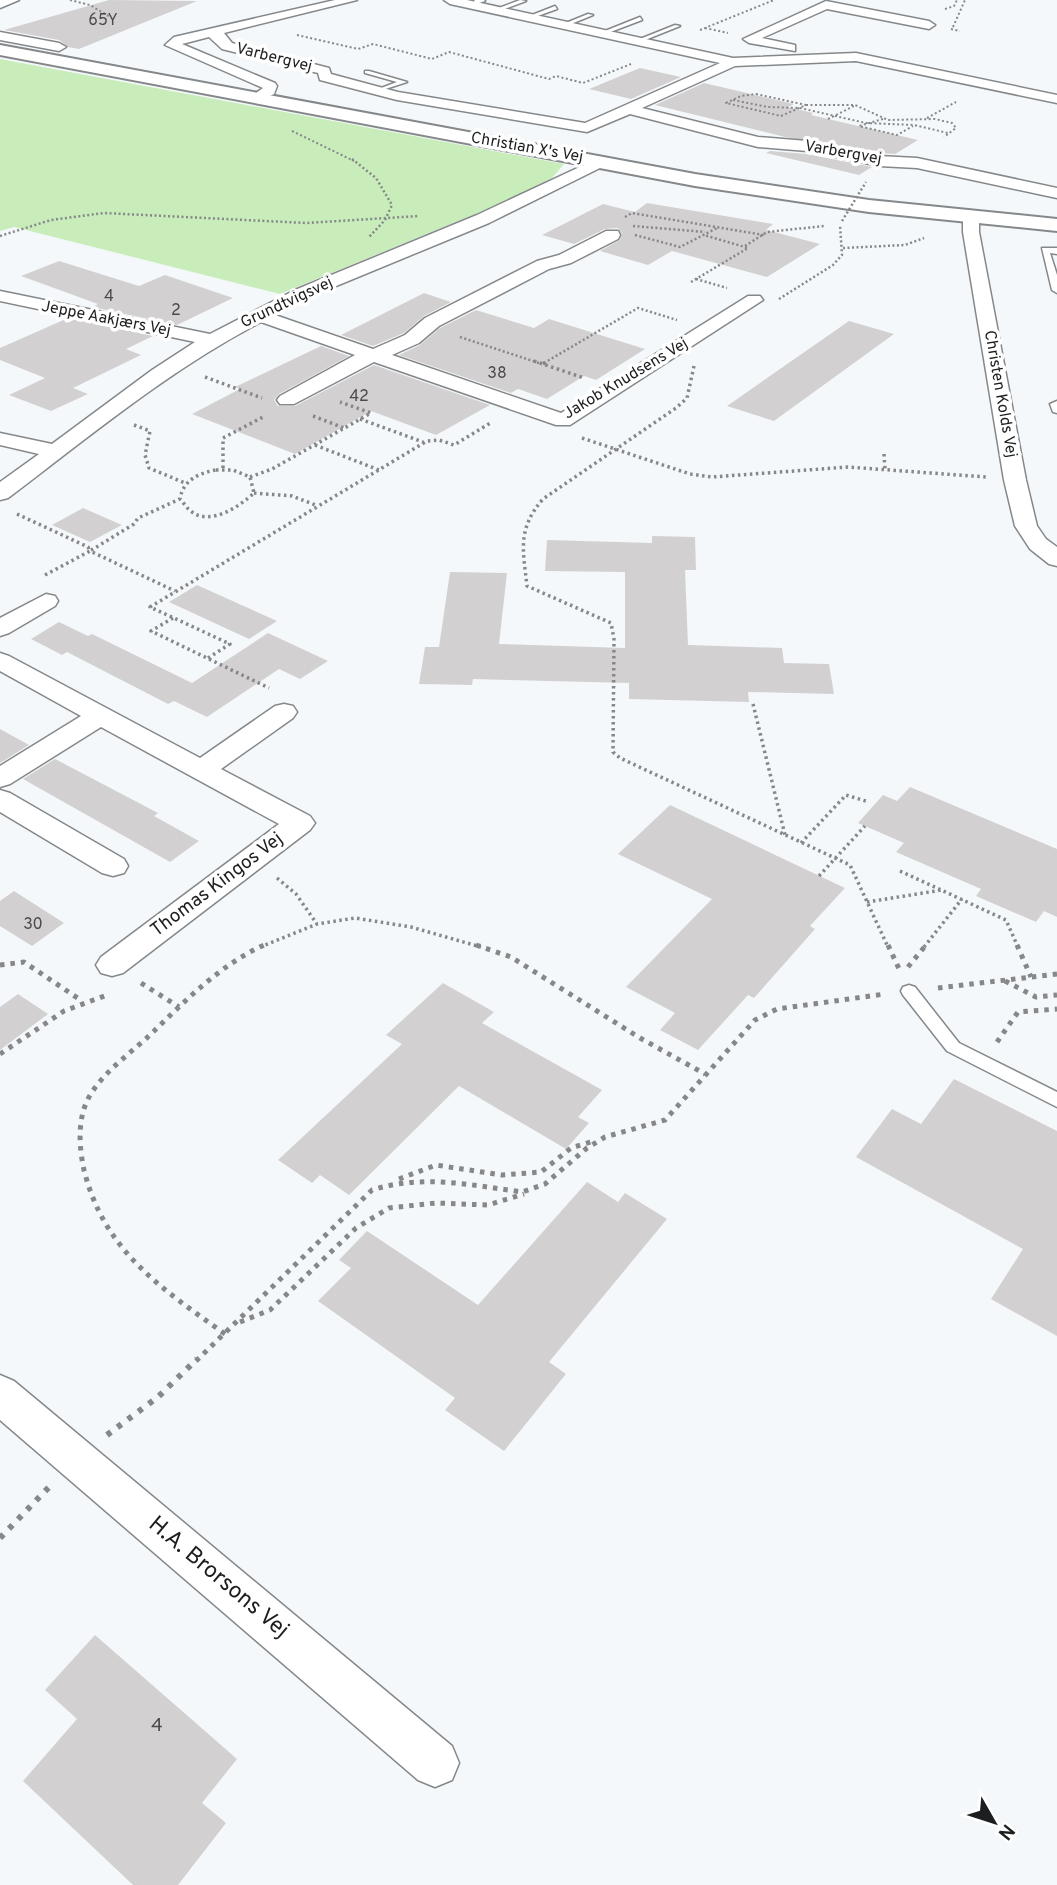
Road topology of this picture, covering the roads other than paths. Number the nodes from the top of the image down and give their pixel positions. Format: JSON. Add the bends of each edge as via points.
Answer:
{"nodes":[{"id":1,"x":13,"y":0,"type":"edge"},
{"id":2,"x":352,"y":0,"type":"edge"},
{"id":3,"x":450,"y":0,"type":"edge"},
{"id":4,"x":523,"y":1,"type":"edge"},
{"id":5,"x":474,"y":2,"type":"edge"},
{"id":6,"x":0,"y":4,"type":"edge"},
{"id":7,"x":555,"y":8,"type":"dead end"},
{"id":8,"x":497,"y":10,"type":"junction"},
{"id":9,"x":590,"y":15,"type":"dead end"},
{"id":10,"x":530,"y":17,"type":"junction"},
{"id":11,"x":640,"y":19,"type":"dead end"},
{"id":12,"x":564,"y":25,"type":"junction"},
{"id":13,"x":929,"y":25,"type":"dead end"},
{"id":14,"x":677,"y":26,"type":"dead end"},
{"id":15,"x":211,"y":33,"type":"junction"},
{"id":16,"x":603,"y":33,"type":"junction"},
{"id":17,"x":0,"y":36,"type":"edge"},
{"id":18,"x":638,"y":41,"type":"junction"},
{"id":19,"x":59,"y":47,"type":"dead end"},
{"id":20,"x":0,"y":50,"type":"edge"},
{"id":21,"x":832,"y":58,"type":"junction"},
{"id":22,"x":733,"y":62,"type":"junction"},
{"id":23,"x":367,"y":72,"type":"dead end"},
{"id":24,"x":378,"y":91,"type":"junction"},
{"id":25,"x":256,"y":98,"type":"junction"},
{"id":26,"x":1057,"y":99,"type":"edge"},
{"id":27,"x":631,"y":110,"type":"junction"},
{"id":28,"x":601,"y":162,"type":"junction"},
{"id":29,"x":1057,"y":192,"type":"edge"},
{"id":30,"x":971,"y":217,"type":"junction"},
{"id":31,"x":1057,"y":225,"type":"edge"},
{"id":32,"x":617,"y":227,"type":"road end"},
{"id":33,"x":1057,"y":251,"type":"edge"},
{"id":34,"x":1057,"y":290,"type":"edge"},
{"id":35,"x":0,"y":296,"type":"edge"},
{"id":36,"x":754,"y":300,"type":"dead end"},
{"id":37,"x":258,"y":316,"type":"junction"},
{"id":38,"x":212,"y":340,"type":"junction"},
{"id":39,"x":371,"y":356,"type":"junction"},
{"id":40,"x":281,"y":405,"type":"road end"},
{"id":41,"x":0,"y":439,"type":"edge"},
{"id":42,"x":56,"y":451,"type":"junction"},
{"id":43,"x":0,"y":492,"type":"edge"},
{"id":44,"x":1057,"y":559,"type":"edge"},
{"id":45,"x":46,"y":601,"type":"dead end"},
{"id":46,"x":0,"y":628,"type":"edge"},
{"id":47,"x":0,"y":661,"type":"edge"},
{"id":48,"x":285,"y":712,"type":"road end"},
{"id":49,"x":101,"y":715,"type":"junction"},
{"id":50,"x":201,"y":769,"type":"junction"},
{"id":51,"x":0,"y":778,"type":"edge"},
{"id":52,"x":0,"y":799,"type":"edge"},
{"id":53,"x":113,"y":866,"type":"dead end"},
{"id":54,"x":116,"y":978,"type":"road end"},
{"id":55,"x":909,"y":991,"type":"road end"},
{"id":56,"x":1057,"y":1100,"type":"edge"},
{"id":57,"x":0,"y":1394,"type":"edge"},
{"id":58,"x":435,"y":1763,"type":"dead end"}],
"edges":[{"from":1,"to":6,"type":"street"},
{"from":2,"to":15,"type":"street","name":"Varbergvej"},
{"from":3,"to":5,"type":"street","name":"Varbergvej"},
{"from":4,"to":8,"type":"lane"},
{"from":5,"to":8,"type":"street","name":"Varbergvej"},
{"from":7,"to":10,"type":"lane"},
{"from":8,"to":10,"type":"street","name":"Varbergvej"},
{"from":9,"to":12,"type":"lane"},
{"from":10,"to":12,"type":"street","name":"Varbergvej"},
{"from":11,"to":16,"type":"lane"},
{"from":12,"to":16,"type":"street","name":"Varbergvej"},
{"from":13,"to":21,"type":"street","name":"Varbergvej","via":[[826,5],[749,39]]},
{"from":14,"to":18,"type":"lane"},
{"from":15,"to":24,"type":"street","name":"Varbergvej","via":[[227,46],[324,71],[325,77]]},
{"from":15,"to":25,"type":"street","name":"Varbergvej","via":[[172,45],[270,86]]},
{"from":16,"to":18,"type":"street","name":"Varbergvej"},
{"from":17,"to":19,"type":"street"},
{"from":18,"to":22,"type":"street","name":"Varbergvej"},
{"from":20,"to":25,"type":"street","name":"Christian X's Vej"},
{"from":21,"to":22,"type":"street","name":"Varbergvej"},
{"from":21,"to":26,"type":"street","name":"Varbergvej","via":[[856,57]]},
{"from":22,"to":27,"type":"street","name":"Varbergvej"},
{"from":23,"to":24,"type":"lane","via":[[404,82]]},
{"from":24,"to":27,"type":"street","name":"Varbergvej","via":[[587,128]]},
{"from":25,"to":28,"type":"street","name":"Christian X's Vej"},
{"from":27,"to":29,"type":"street","name":"Varbergvej","via":[[758,142],[917,163]]},
{"from":28,"to":30,"type":"street","name":"Christian X's Vej","via":[[856,204]]},
{"from":28,"to":37,"type":"street","name":"Grundtvigsvej","via":[[483,219]]},
{"from":30,"to":31,"type":"street","name":"Christian X's Vej"},
{"from":30,"to":44,"type":"street","name":"Christen Kolds Vej","via":[[1026,526],[1038,544]]},
{"from":32,"to":39,"type":"street","via":[[565,258],[444,316],[388,352]]},
{"from":33,"to":34,"type":"lane","via":[[1045,250]]},
{"from":35,"to":38,"type":"street","name":"Jeppe Aakjærs Vej"},
{"from":36,"to":39,"type":"street","name":"Jakob Knudsens Vej","via":[[563,421]]},
{"from":37,"to":38,"type":"street","name":"Grundtvigsvej"},
{"from":37,"to":39,"type":"street","name":"Jakob Knudsens Vej"},
{"from":38,"to":42,"type":"street","name":"Grundtvigsvej"},
{"from":39,"to":40,"type":"street"},
{"from":41,"to":42,"type":"street"},
{"from":42,"to":43,"type":"street","name":"Grundtvigsvej"},
{"from":45,"to":46,"type":"street"},
{"from":47,"to":49,"type":"street","name":"Thomas Kingos Vej"},
{"from":48,"to":50,"type":"street"},
{"from":49,"to":50,"type":"street","name":"Thomas Kingos Vej"},
{"from":49,"to":51,"type":"street"},
{"from":50,"to":54,"type":"street","name":"Thomas Kingos Vej","via":[[300,822]]},
{"from":52,"to":53,"type":"street"},
{"from":55,"to":56,"type":"lane","via":[[953,1047]]},
{"from":57,"to":58,"type":"street","name":"H.A. Brorsons Vej"}]}
